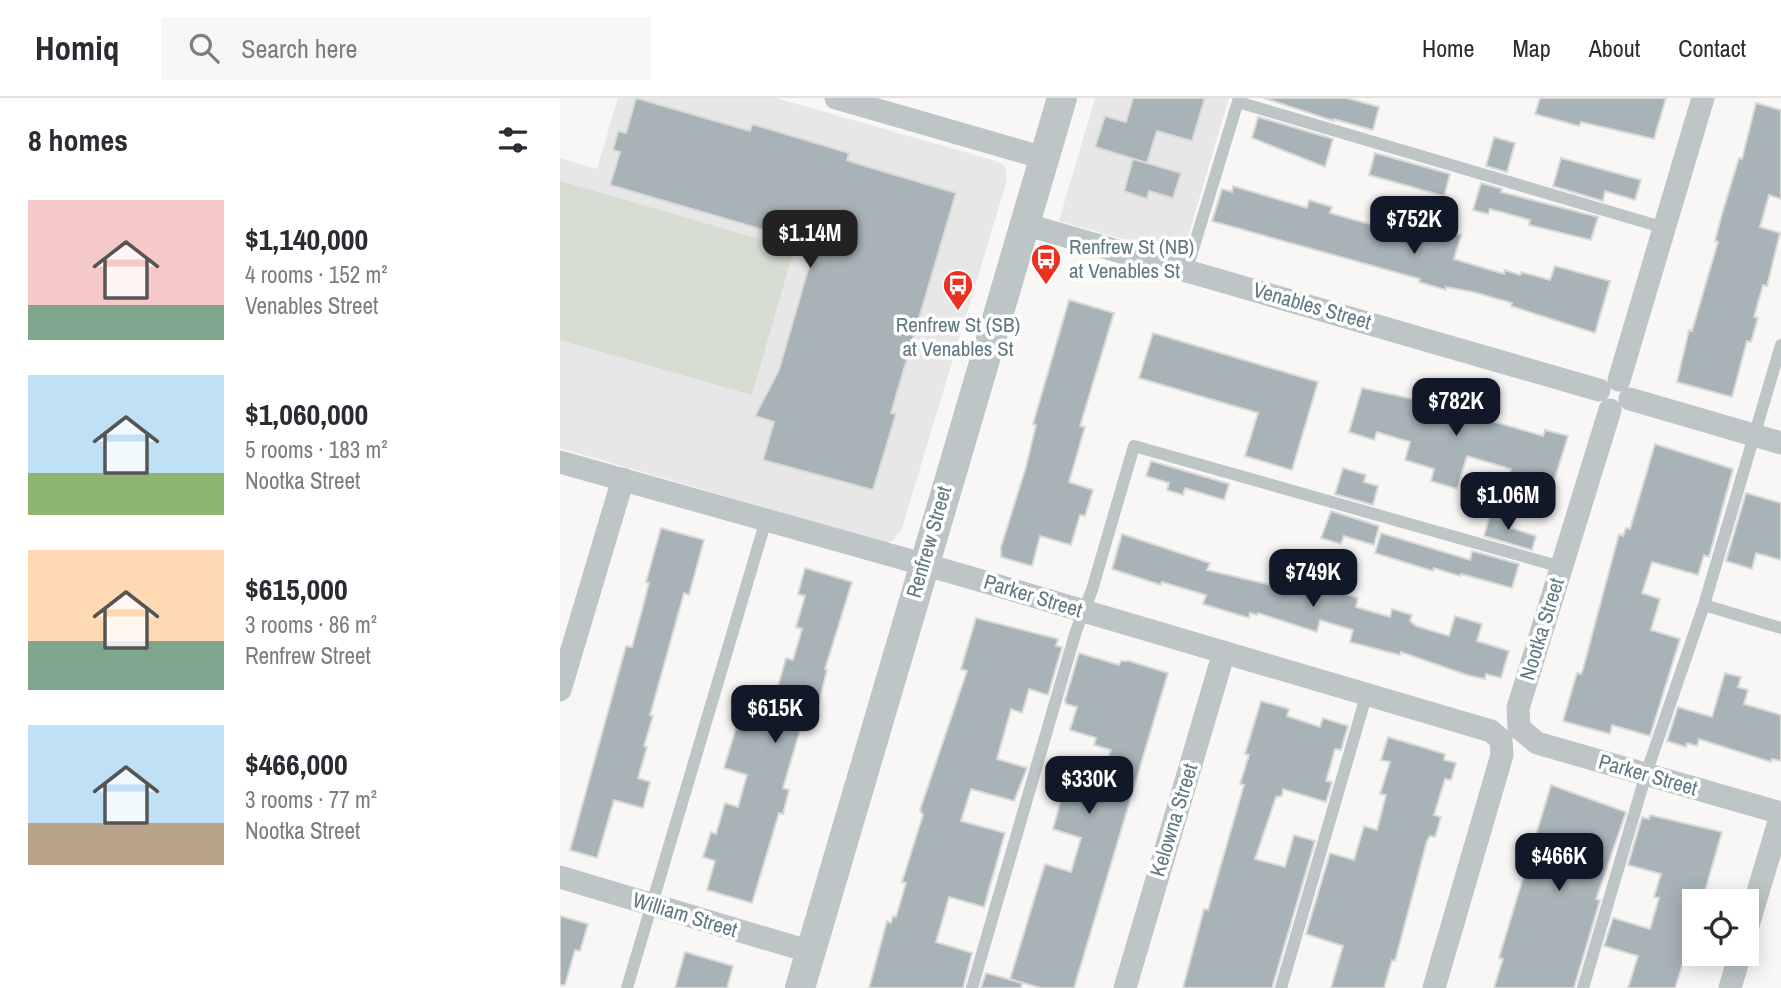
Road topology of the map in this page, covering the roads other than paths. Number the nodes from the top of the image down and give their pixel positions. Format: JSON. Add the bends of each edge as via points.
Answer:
{"nodes":[{"id":1,"x":836,"y":98,"type":"edge"},
{"id":2,"x":1062,"y":98,"type":"edge"},
{"id":3,"x":1703,"y":98,"type":"edge"},
{"id":4,"x":1239,"y":100,"type":"edge"},
{"id":5,"x":1044,"y":158,"type":"junction"},
{"id":6,"x":1024,"y":224,"type":"junction"},
{"id":7,"x":1665,"y":228,"type":"junction"},
{"id":8,"x":1186,"y":269,"type":"junction"},
{"id":9,"x":1781,"y":345,"type":"edge"},
{"id":10,"x":1615,"y":394,"type":"junction"},
{"id":11,"x":1753,"y":435,"type":"junction"},
{"id":12,"x":1781,"y":443,"type":"edge"},
{"id":13,"x":560,"y":462,"type":"edge"},
{"id":14,"x":623,"y":480,"type":"junction"},
{"id":15,"x":766,"y":520,"type":"junction"},
{"id":16,"x":923,"y":564,"type":"junction"},
{"id":17,"x":1561,"y":567,"type":"junction"},
{"id":18,"x":1704,"y":605,"type":"junction"},
{"id":19,"x":1083,"y":611,"type":"junction"},
{"id":20,"x":1781,"y":628,"type":"edge"},
{"id":21,"x":1224,"y":652,"type":"junction"},
{"id":22,"x":560,"y":690,"type":"edge"},
{"id":23,"x":1367,"y":693,"type":"junction"},
{"id":24,"x":1510,"y":734,"type":"junction"},
{"id":25,"x":1647,"y":774,"type":"junction"},
{"id":26,"x":1781,"y":814,"type":"edge"},
{"id":27,"x":560,"y":877,"type":"edge"},
{"id":28,"x":1759,"y":889,"type":"edge"},
{"id":29,"x":653,"y":905,"type":"junction"},
{"id":30,"x":811,"y":952,"type":"junction"},
{"id":31,"x":1736,"y":966,"type":"edge"},
{"id":32,"x":627,"y":988,"type":"edge"},
{"id":33,"x":800,"y":988,"type":"edge"},
{"id":34,"x":972,"y":988,"type":"edge"},
{"id":35,"x":1125,"y":988,"type":"edge"},
{"id":36,"x":1281,"y":988,"type":"edge"},
{"id":37,"x":1434,"y":988,"type":"edge"},
{"id":38,"x":1583,"y":988,"type":"edge"},
{"id":39,"x":1730,"y":988,"type":"edge"}],
"edges":[{"from":1,"to":5,"type":"street"},
{"from":2,"to":5,"type":"street","name":"Renfrew Street"},
{"from":3,"to":7,"type":"street","name":"Nootka Street"},
{"from":4,"to":7,"type":"lane"},
{"from":4,"to":8,"type":"lane"},
{"from":5,"to":6,"type":"street","name":"Renfrew Street"},
{"from":6,"to":8,"type":"street","name":"Venables Street"},
{"from":6,"to":16,"type":"street","name":"Renfrew Street"},
{"from":7,"to":10,"type":"street","name":"Nootka Street"},
{"from":8,"to":10,"type":"street","name":"Venables Street"},
{"from":9,"to":11,"type":"lane"},
{"from":10,"to":11,"type":"street","name":"Venables Street"},
{"from":10,"to":17,"type":"street","name":"Nootka Street"},
{"from":11,"to":12,"type":"street","name":"Venables Street"},
{"from":11,"to":18,"type":"lane"},
{"from":13,"to":14,"type":"street","name":"Parker Street"},
{"from":14,"to":15,"type":"street","name":"Parker Street"},
{"from":14,"to":22,"type":"street"},
{"from":15,"to":16,"type":"street","name":"Parker Street"},
{"from":15,"to":29,"type":"lane"},
{"from":16,"to":19,"type":"street","name":"Parker Street"},
{"from":16,"to":30,"type":"street","name":"Renfrew Street"},
{"from":17,"to":19,"type":"lane","via":[[1133,446]]},
{"from":17,"to":24,"type":"street","name":"Nootka Street"},
{"from":18,"to":20,"type":"lane"},
{"from":18,"to":25,"type":"lane"},
{"from":19,"to":21,"type":"street","name":"Parker Street"},
{"from":19,"to":34,"type":"lane"},
{"from":21,"to":23,"type":"street","name":"Parker Street"},
{"from":21,"to":35,"type":"street","name":"Kelowna Street"},
{"from":23,"to":24,"type":"street","name":"Parker Street"},
{"from":23,"to":36,"type":"lane"},
{"from":24,"to":25,"type":"street","name":"Parker Street"},
{"from":24,"to":37,"type":"street","name":"Nootka Street"},
{"from":25,"to":26,"type":"street","name":"Parker Street"},
{"from":25,"to":38,"type":"lane"},
{"from":26,"to":28,"type":"street"},
{"from":27,"to":29,"type":"street","name":"William Street"},
{"from":29,"to":30,"type":"street","name":"William Street"},
{"from":29,"to":32,"type":"lane"},
{"from":30,"to":33,"type":"street","name":"Renfrew Street"},
{"from":31,"to":39,"type":"street"}]}
